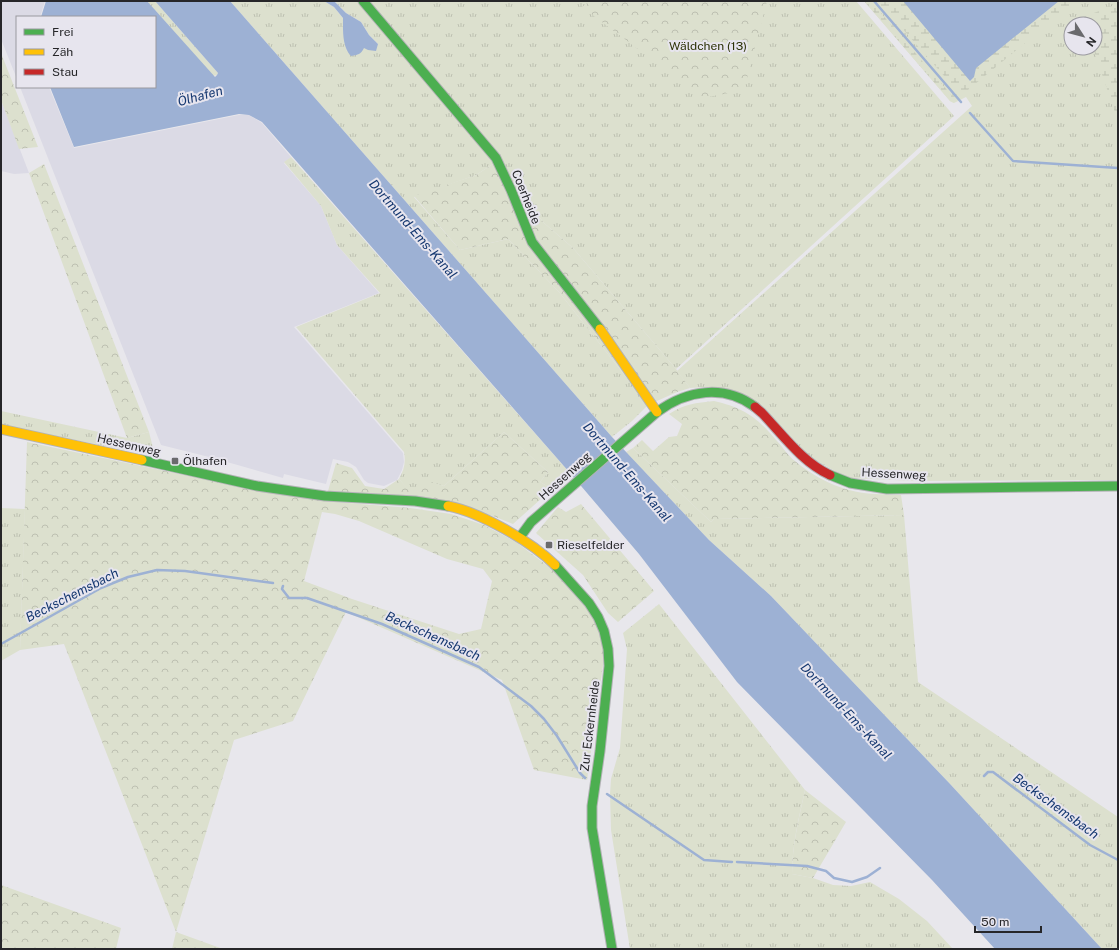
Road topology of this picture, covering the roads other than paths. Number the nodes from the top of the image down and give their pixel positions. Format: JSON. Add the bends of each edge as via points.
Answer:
{"nodes":[{"id":1,"x":363,"y":1,"type":"edge"},
{"id":2,"x":657,"y":412,"type":"junction"},
{"id":3,"x":1,"y":429,"type":"edge"},
{"id":4,"x":1118,"y":486,"type":"edge"},
{"id":5,"x":520,"y":537,"type":"junction"},
{"id":6,"x":612,"y":949,"type":"edge"}],
"edges":[{"from":1,"to":2,"type":"street","name":"Coerheide","via":[[496,158],[512,190],[532,242],[607,337]]},
{"from":2,"to":4,"type":"street","name":"Hessenweg","via":[[669,404],[695,394],[728,395],[741,399],[759,409],[805,459],[818,469],[860,486],[887,489]]},
{"from":2,"to":5,"type":"street","name":"Hessenweg","via":[[531,522]]},
{"from":3,"to":5,"type":"street","name":"Hessenweg","via":[[257,486],[325,496],[434,504],[476,515]]},
{"from":5,"to":6,"type":"street","name":"Zur Eckernheide","via":[[556,565],[574,584],[598,617],[604,631],[609,666],[592,806],[592,828]]}]}
